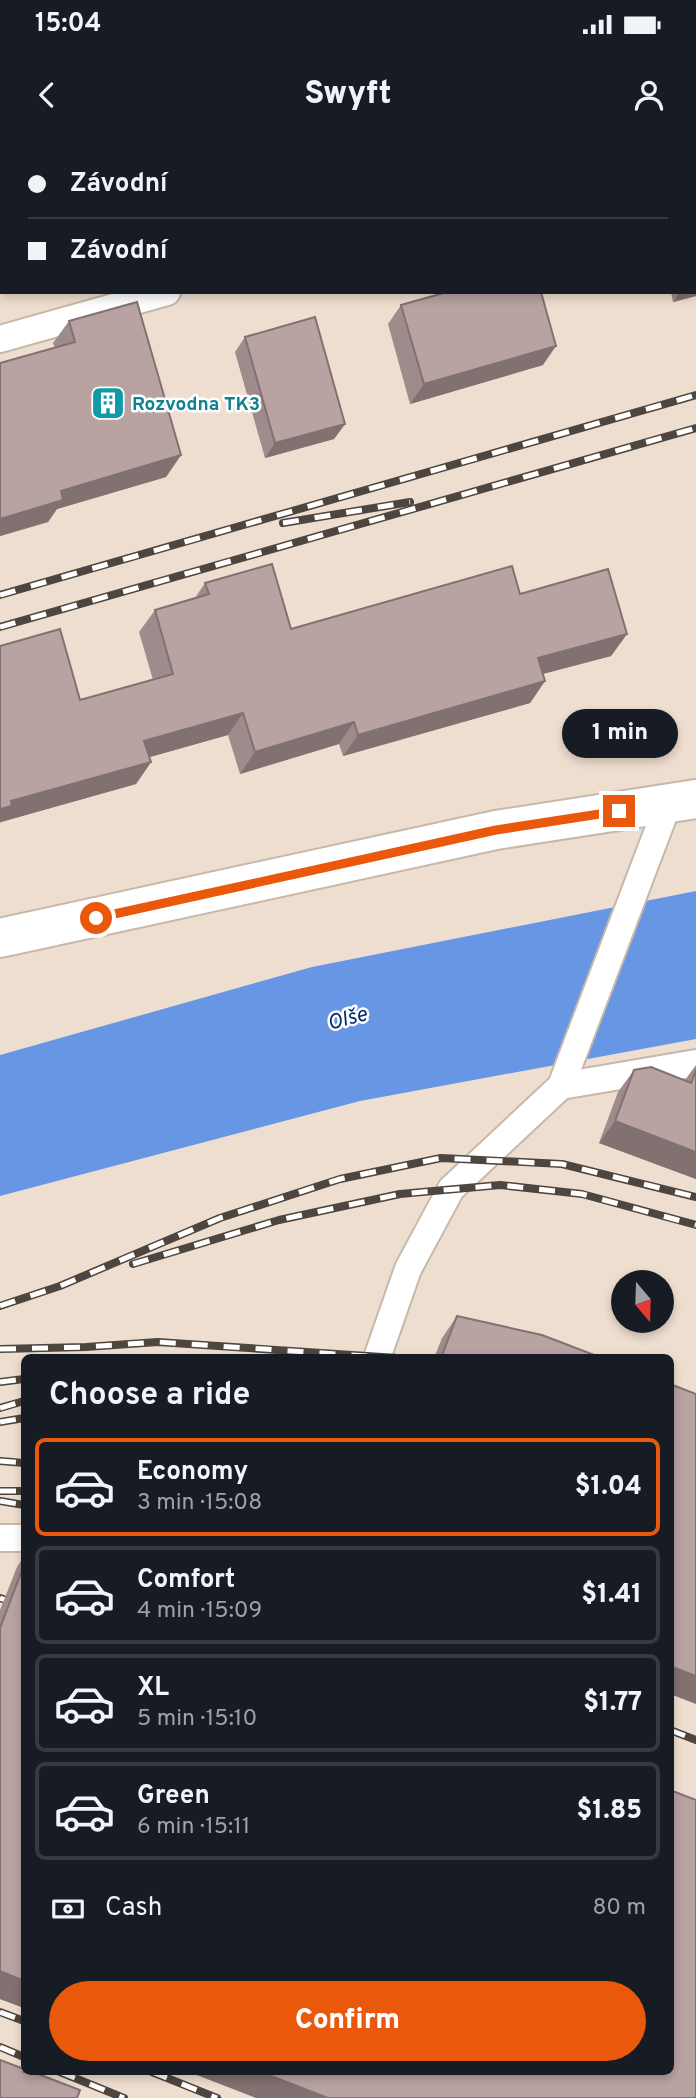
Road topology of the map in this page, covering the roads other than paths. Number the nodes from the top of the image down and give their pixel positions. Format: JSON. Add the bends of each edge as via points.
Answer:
{"nodes":[{"id":1,"x":160,"y":294,"type":"edge"},
{"id":2,"x":0,"y":339,"type":"edge"},
{"id":3,"x":682,"y":802,"type":"edge"},
{"id":4,"x":0,"y":938,"type":"edge"},
{"id":5,"x":696,"y":1063,"type":"edge"},
{"id":6,"x":561,"y":1086,"type":"junction"},
{"id":7,"x":378,"y":1354,"type":"edge"},
{"id":8,"x":0,"y":1538,"type":"edge"},
{"id":9,"x":21,"y":1538,"type":"edge"}],
"edges":[{"from":1,"to":2,"type":"lane"},
{"from":3,"to":4,"type":"street","via":[[496,830]]},
{"from":3,"to":6,"type":"lane","via":[[653,846]]},
{"from":5,"to":6,"type":"lane"},
{"from":6,"to":7,"type":"lane","via":[[451,1189],[408,1269]]},
{"from":8,"to":9,"type":"lane"}]}
